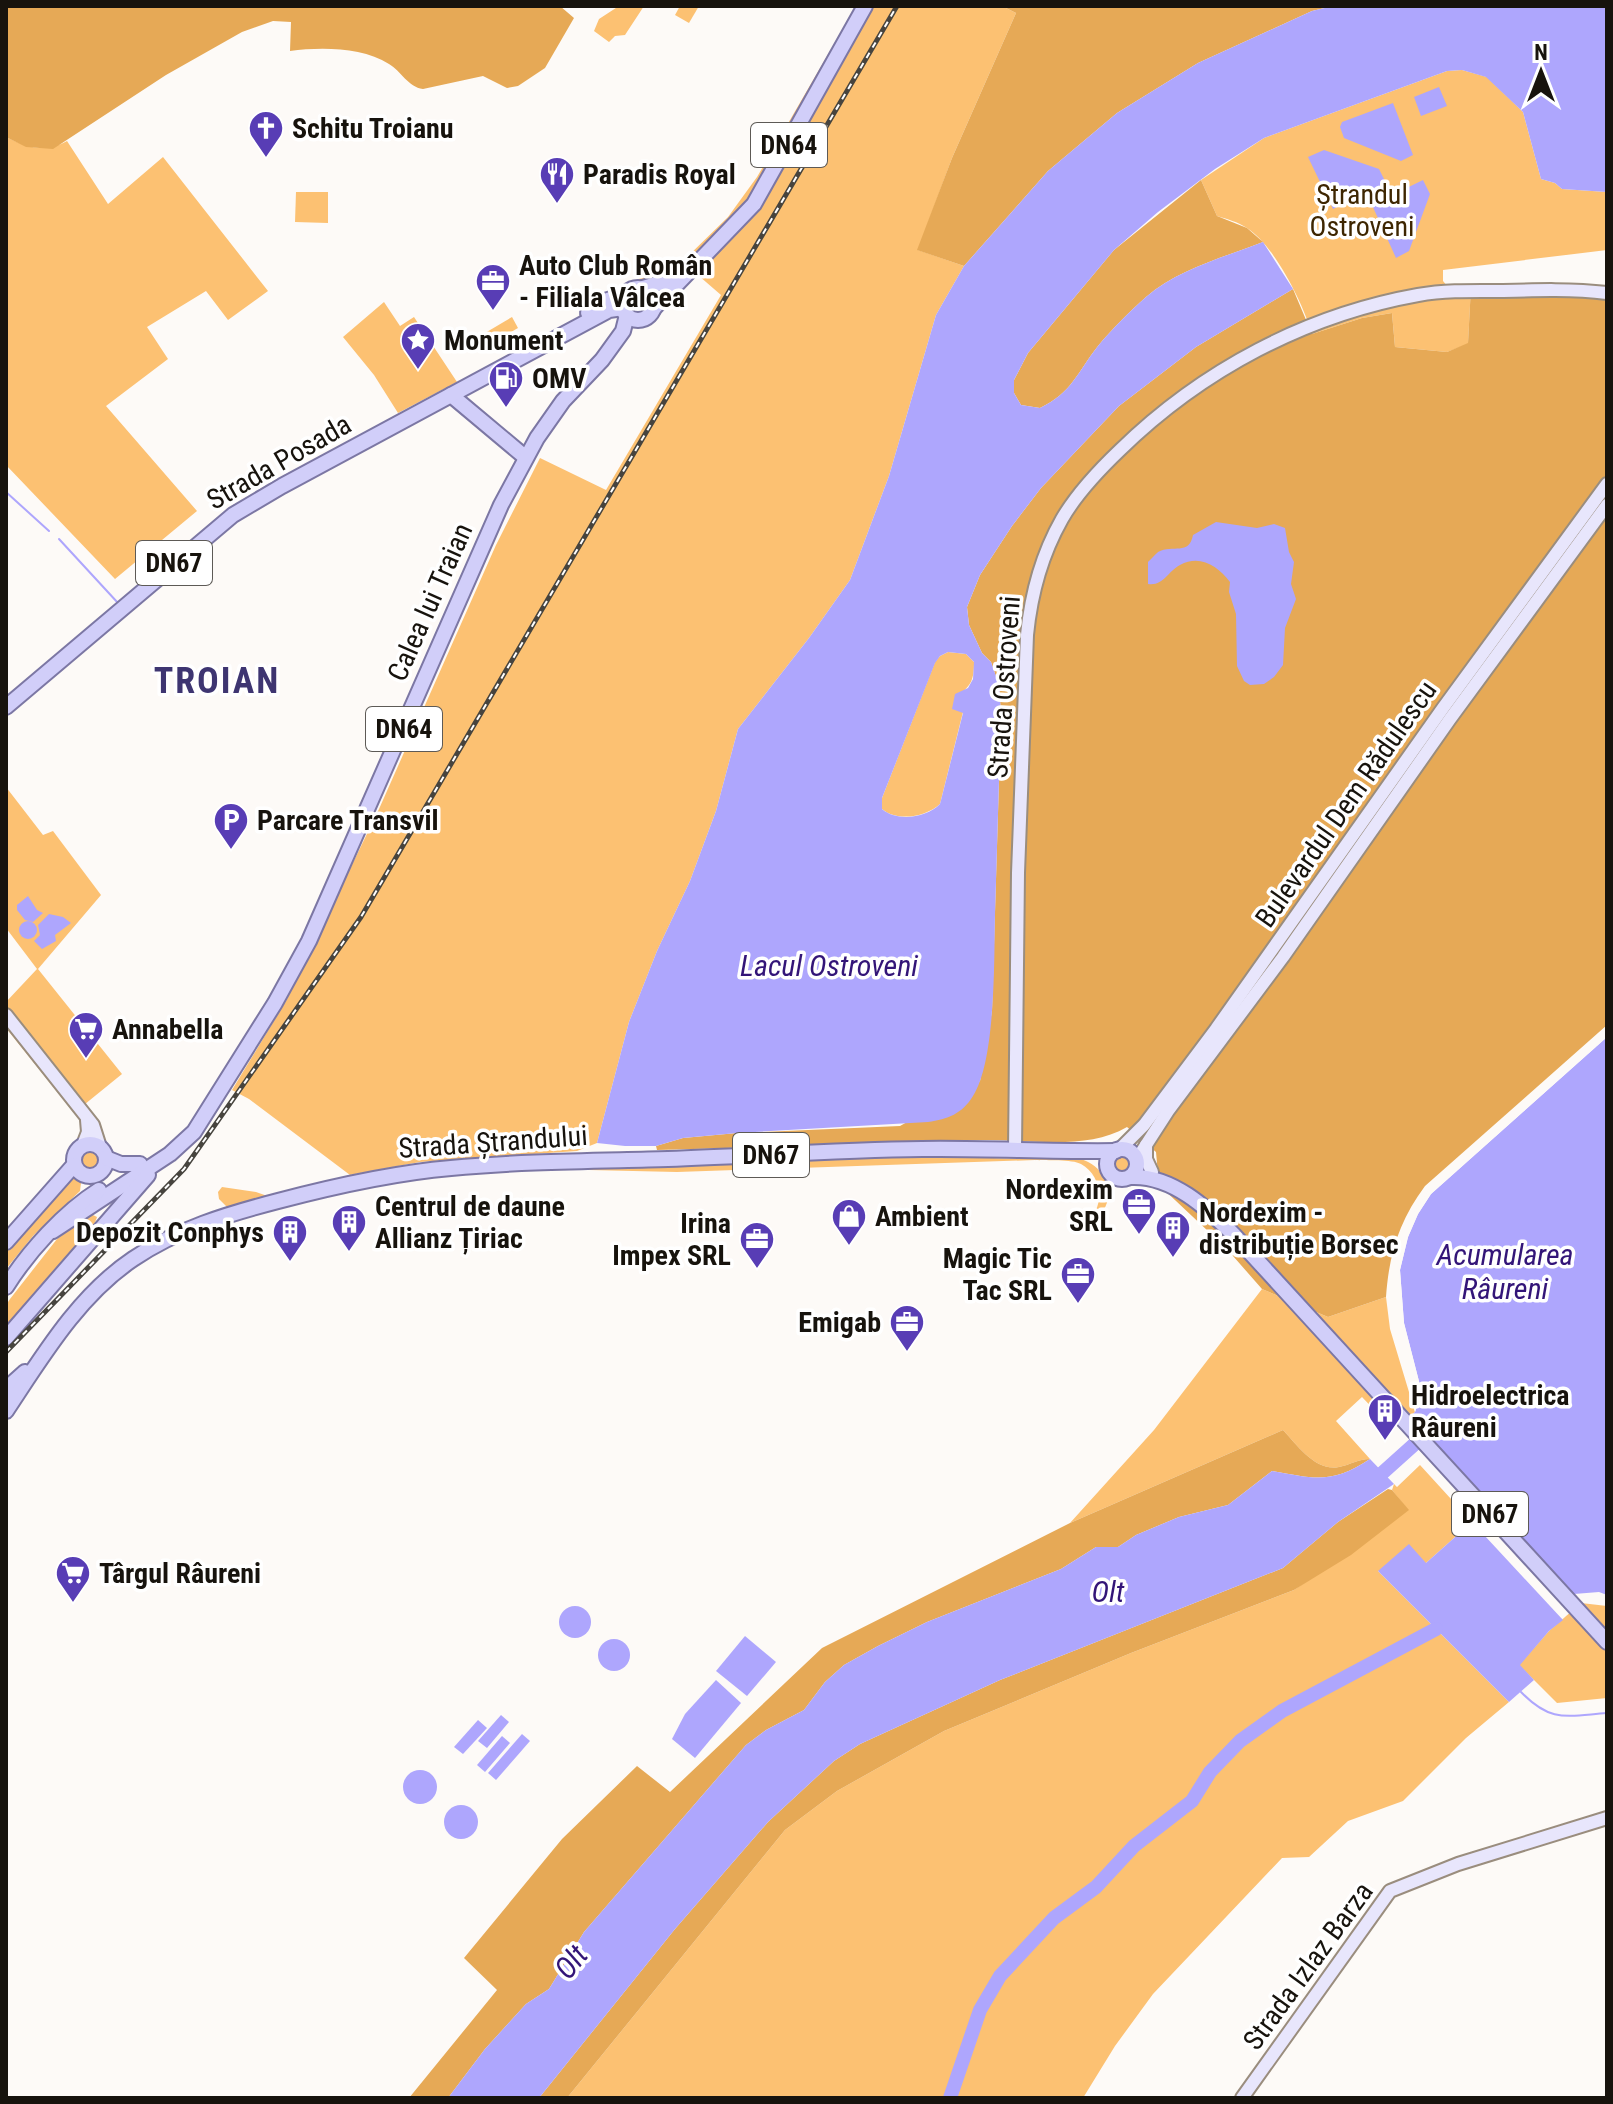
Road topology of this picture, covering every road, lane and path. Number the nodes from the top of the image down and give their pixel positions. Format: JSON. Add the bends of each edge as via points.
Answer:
{"nodes":[{"id":1,"x":865,"y":6,"type":"edge"},
{"id":2,"x":698,"y":263,"type":"junction"},
{"id":3,"x":643,"y":288,"type":"junction"},
{"id":4,"x":1607,"y":293,"type":"edge"},
{"id":5,"x":626,"y":306,"type":"junction"},
{"id":6,"x":650,"y":314,"type":"junction"},
{"id":7,"x":602,"y":360,"type":"junction"},
{"id":8,"x":451,"y":395,"type":"junction"},
{"id":9,"x":525,"y":457,"type":"junction"},
{"id":10,"x":1607,"y":484,"type":"edge"},
{"id":11,"x":1607,"y":505,"type":"edge"},
{"id":12,"x":6,"y":707,"type":"edge"},
{"id":13,"x":6,"y":1015,"type":"edge"},
{"id":14,"x":218,"y":1092,"type":"junction"},
{"id":15,"x":86,"y":1116,"type":"junction"},
{"id":16,"x":1140,"y":1139,"type":"junction"},
{"id":17,"x":83,"y":1145,"type":"junction"},
{"id":18,"x":1015,"y":1149,"type":"junction"},
{"id":19,"x":1118,"y":1150,"type":"junction"},
{"id":20,"x":1071,"y":1151,"type":"junction"},
{"id":21,"x":1096,"y":1151,"type":"junction"},
{"id":22,"x":103,"y":1152,"type":"junction"},
{"id":23,"x":1137,"y":1159,"type":"junction"},
{"id":24,"x":159,"y":1162,"type":"junction"},
{"id":25,"x":140,"y":1164,"type":"junction"},
{"id":26,"x":79,"y":1170,"type":"junction"},
{"id":27,"x":1109,"y":1172,"type":"junction"},
{"id":28,"x":1131,"y":1177,"type":"junction"},
{"id":29,"x":1158,"y":1177,"type":"junction"},
{"id":30,"x":87,"y":1203,"type":"junction"},
{"id":31,"x":107,"y":1221,"type":"junction"},
{"id":32,"x":6,"y":1242,"type":"edge"},
{"id":33,"x":6,"y":1287,"type":"edge"},
{"id":34,"x":6,"y":1338,"type":"edge"},
{"id":35,"x":38,"y":1362,"type":"junction"},
{"id":36,"x":6,"y":1389,"type":"edge"},
{"id":37,"x":6,"y":1411,"type":"edge"},
{"id":38,"x":1607,"y":1642,"type":"edge"},
{"id":39,"x":1607,"y":1818,"type":"edge"},
{"id":40,"x":1242,"y":2098,"type":"edge"}],
"edges":[{"from":1,"to":2,"type":"main road","name":"Calea lui Traian","number":"DN64","via":[[754,204]]},
{"from":2,"to":3,"type":"main road","name":"Calea lui Traian","number":"DN64"},
{"from":2,"to":6,"type":"main road","name":"Calea lui Traian","number":"DN64"},
{"from":3,"to":5,"type":"main road","via":[[632,289]]},
{"from":3,"to":6,"type":"main road","via":[[654,299]]},
{"from":4,"to":18,"type":"main road","name":"Strada Ostroveni","via":[[1449,291],[1389,301],[1315,323],[1226,367],[1176,400],[1140,429],[1075,499],[1040,568],[1027,635]]},
{"from":5,"to":6,"type":"main road","via":[[636,320]]},
{"from":5,"to":7,"type":"main road","name":"Calea lui Traian","number":"DN64","via":[[623,331]]},
{"from":5,"to":8,"type":"main road","name":"Strada Posada","number":"DN67","via":[[605,301],[568,332]]},
{"from":6,"to":7,"type":"main road","name":"Calea lui Traian","number":"DN64"},
{"from":7,"to":9,"type":"main road","name":"Calea lui Traian","number":"DN64","via":[[563,401]]},
{"from":8,"to":9,"type":"main road"},
{"from":8,"to":12,"type":"main road","name":"Strada Posada","number":"DN67","via":[[233,515]]},
{"from":9,"to":14,"type":"main road","name":"Calea lui Traian","number":"DN64","via":[[309,941]]},
{"from":10,"to":16,"type":"main road","name":"Bulevardul Dem Rădulescu"},
{"from":11,"to":16,"type":"main road","name":"Bulevardul Dem Rădulescu","via":[[1283,957]]},
{"from":13,"to":15,"type":"main road"},
{"from":14,"to":24,"type":"main road","name":"Calea lui Traian","number":"DN64","via":[[194,1132]]},
{"from":14,"to":25,"type":"main road","name":"Calea lui Traian","number":"DN64","via":[[179,1135]]},
{"from":15,"to":17,"type":"main road"},
{"from":15,"to":22,"type":"main road"},
{"from":16,"to":19,"type":"main road","name":"Bulevardul Dem Rădulescu"},
{"from":16,"to":21,"type":"main road"},
{"from":16,"to":23,"type":"main road","name":"Bulevardul Dem Rădulescu"},
{"from":16,"to":29,"type":"main road"},
{"from":17,"to":22,"type":"main road"},
{"from":17,"to":26,"type":"main road","via":[[76,1151]]},
{"from":18,"to":20,"type":"main road","name":"Strada Ștrandului","number":"DN67"},
{"from":18,"to":35,"type":"main road","name":"Strada Ștrandului","number":"DN67","via":[[532,1162],[426,1171],[330,1187],[206,1223],[148,1250],[97,1290]]},
{"from":19,"to":21,"type":"main road","name":"Strada Ștrandului","number":"DN67"},
{"from":19,"to":23,"type":"main road","name":"Strada Ștrandului","number":"DN67","via":[[1130,1151]]},
{"from":19,"to":27,"type":"main road","via":[[1109,1158]]},
{"from":20,"to":21,"type":"main road","name":"Strada Ștrandului","number":"DN67"},
{"from":20,"to":27,"type":"main road","name":"Strada Ștrandului","number":"DN67"},
{"from":22,"to":25,"type":"main road","via":[[121,1164]]},
{"from":22,"to":26,"type":"main road","via":[[100,1173]]},
{"from":23,"to":28,"type":"main road"},
{"from":23,"to":29,"type":"main road","name":"Strada Ștrandului","number":"DN67"},
{"from":24,"to":30,"type":"main road","name":"Calea lui Traian","number":"DN64"},
{"from":24,"to":31,"type":"main road"},
{"from":25,"to":30,"type":"main road","name":"Calea lui Traian","number":"DN64"},
{"from":26,"to":30,"type":"main road"},
{"from":26,"to":32,"type":"main road"},
{"from":27,"to":28,"type":"main road","name":"Strada Ștrandului","number":"DN67","via":[[1121,1179]]},
{"from":28,"to":29,"type":"main road","name":"Strada Ștrandului","number":"DN67"},
{"from":29,"to":38,"type":"main road","name":"Strada Ștrandului","number":"DN67","via":[[1234,1235]]},
{"from":30,"to":31,"type":"main road","via":[[103,1212]]},
{"from":30,"to":33,"type":"main road","name":"Calea lui Traian","number":"DN64","via":[[38,1245]]},
{"from":31,"to":34,"type":"main road"},
{"from":35,"to":36,"type":"main road","number":"DN67"},
{"from":35,"to":37,"type":"main road","name":"Strada Ștrandului","number":"DN67"},
{"from":39,"to":40,"type":"main road","name":"Strada Izlaz Barza","via":[[1390,1891]]}]}
